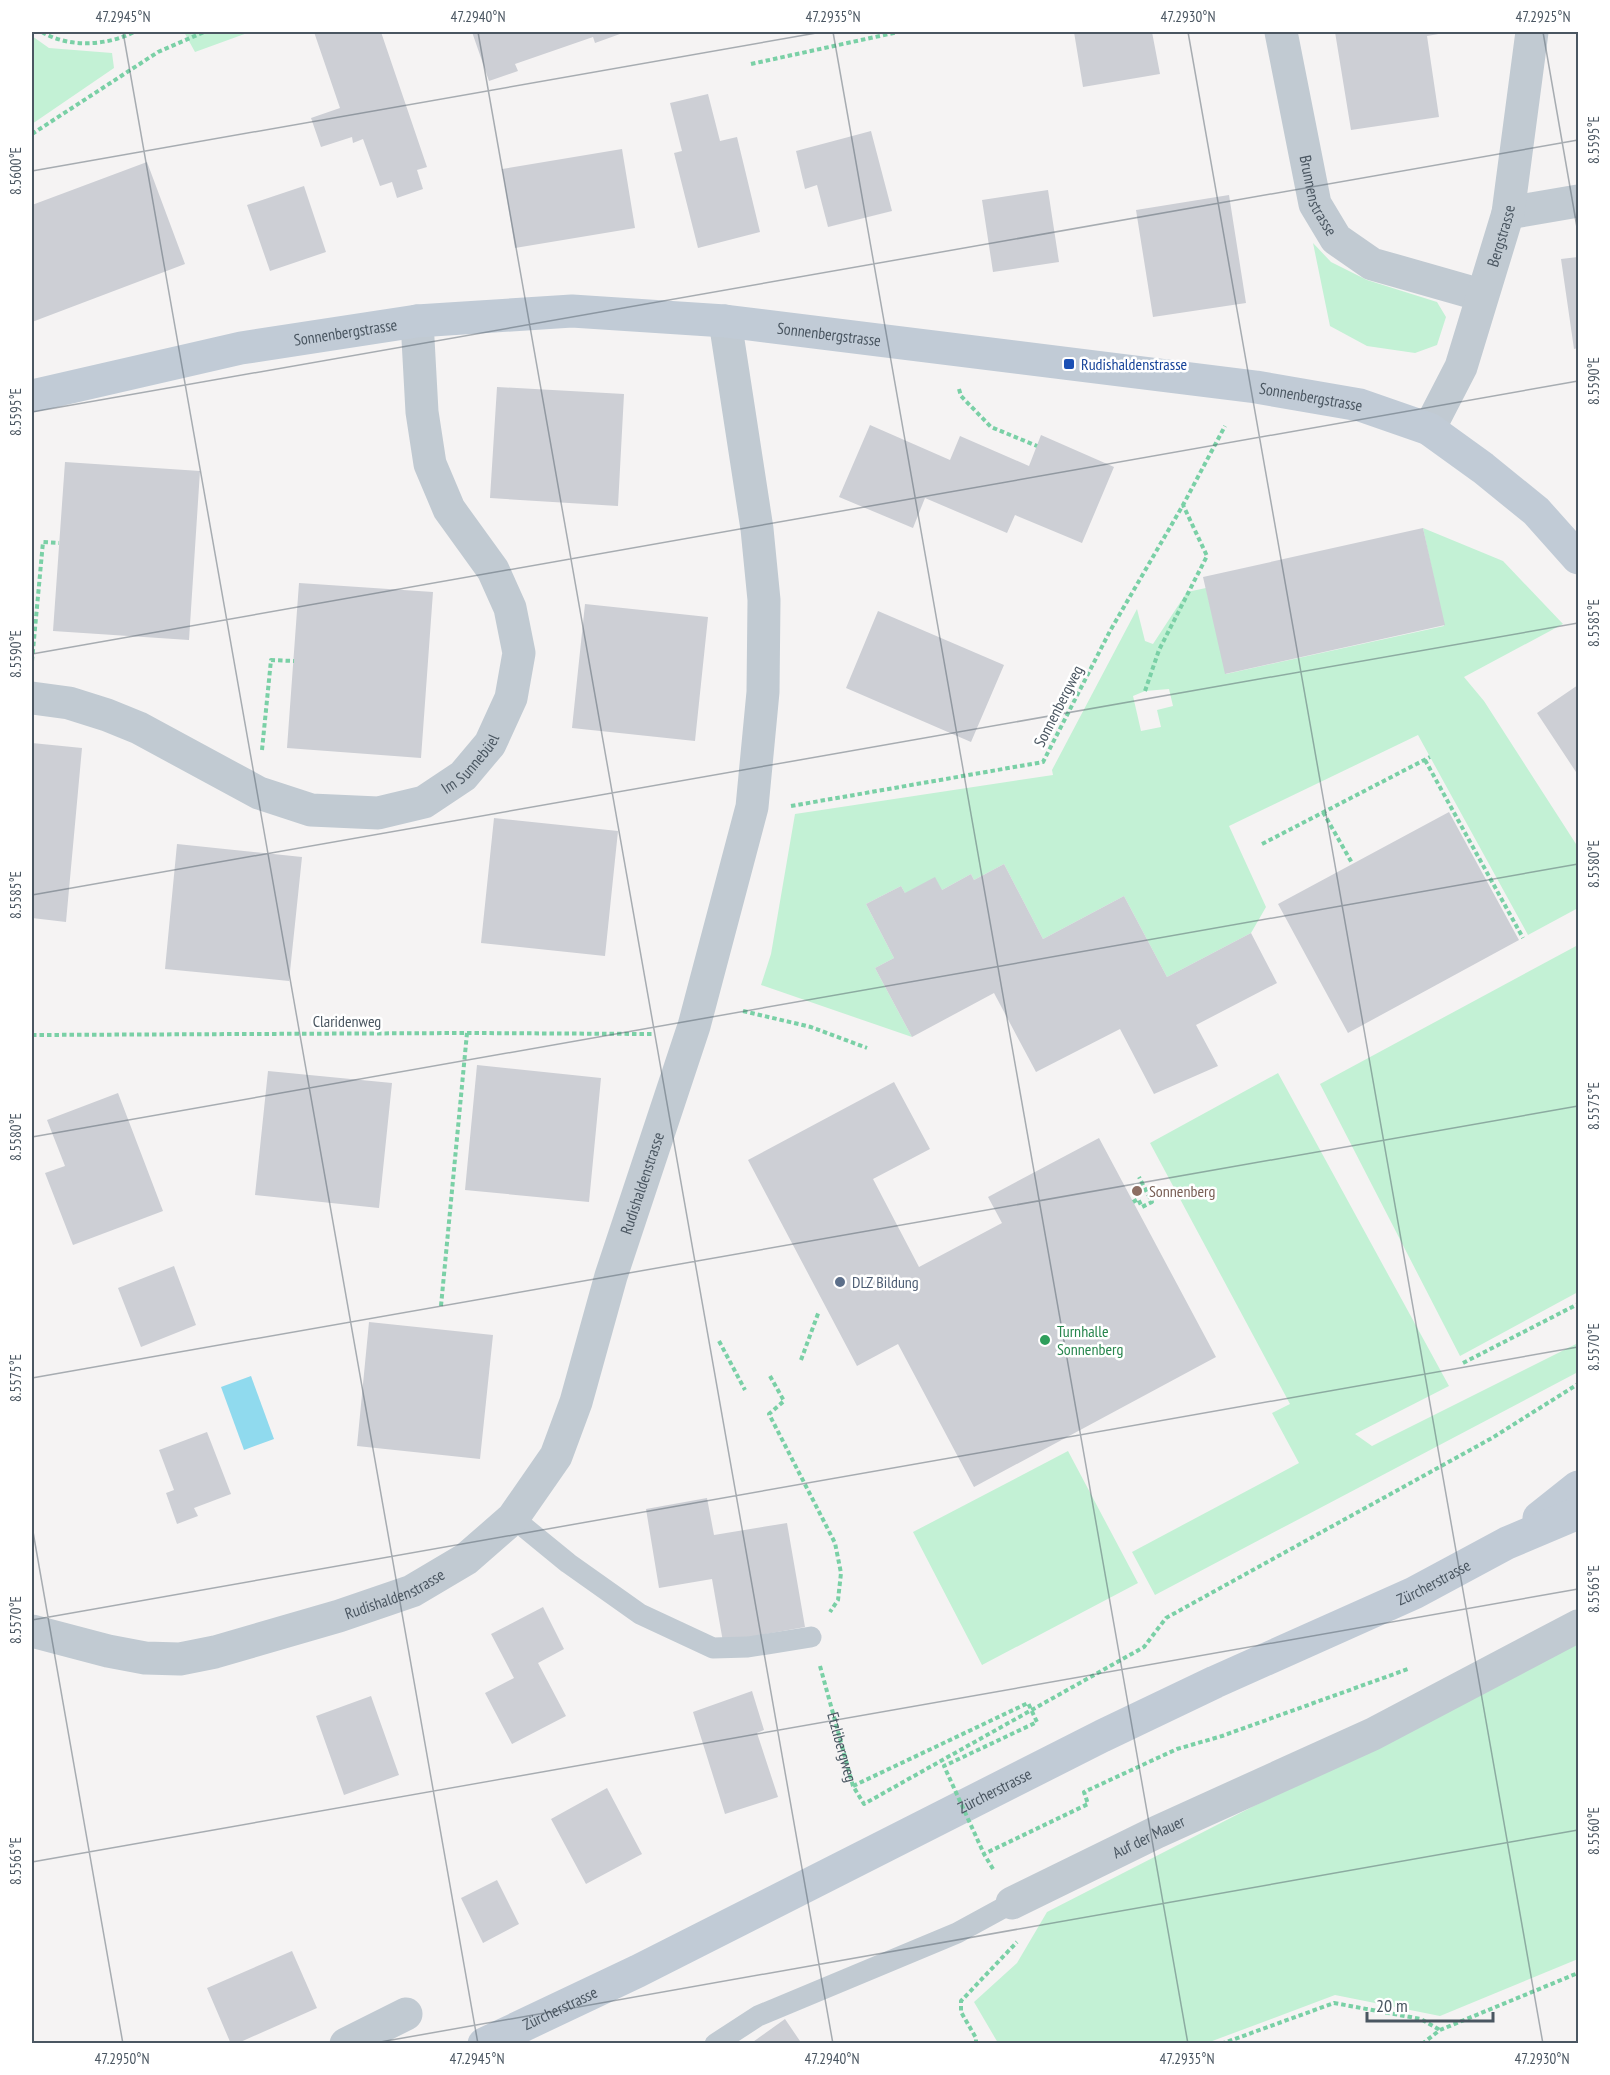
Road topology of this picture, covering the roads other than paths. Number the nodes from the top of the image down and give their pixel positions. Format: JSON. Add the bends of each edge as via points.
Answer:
{"nodes":[{"id":1,"x":1281,"y":32,"type":"edge"},
{"id":2,"x":1532,"y":32,"type":"edge"},
{"id":3,"x":1578,"y":201,"type":"edge"},
{"id":4,"x":1508,"y":213,"type":"junction"},
{"id":5,"x":1482,"y":295,"type":"junction"},
{"id":6,"x":417,"y":321,"type":"junction"},
{"id":7,"x":725,"y":321,"type":"junction"},
{"id":8,"x":32,"y":396,"type":"edge"},
{"id":9,"x":1428,"y":429,"type":"junction"},
{"id":10,"x":1578,"y":558,"type":"edge"},
{"id":11,"x":32,"y":698,"type":"edge"},
{"id":12,"x":1578,"y":1487,"type":"edge"},
{"id":13,"x":1578,"y":1513,"type":"edge"},
{"id":14,"x":513,"y":1518,"type":"junction"},
{"id":15,"x":1507,"y":1543,"type":"junction"},
{"id":16,"x":1578,"y":1626,"type":"edge"},
{"id":17,"x":32,"y":1631,"type":"edge"},
{"id":18,"x":811,"y":1637,"type":"road end"},
{"id":19,"x":1012,"y":1903,"type":"joint"},
{"id":20,"x":406,"y":2014,"type":"dead end"},
{"id":21,"x":346,"y":2043,"type":"edge"},
{"id":22,"x":484,"y":2043,"type":"edge"},
{"id":23,"x":715,"y":2043,"type":"edge"}],
"edges":[{"from":1,"to":5,"type":"street","name":"Brunnenstrasse","via":[[1315,204],[1336,239],[1372,264]]},
{"from":2,"to":4,"type":"street","name":"Bergstrasse"},
{"from":3,"to":4,"type":"street"},
{"from":4,"to":5,"type":"street","name":"Bergstrasse"},
{"from":5,"to":9,"type":"street","name":"Bergstrasse","via":[[1461,367]]},
{"from":6,"to":7,"type":"main road","name":"Sonnenbergstrasse","via":[[572,311]]},
{"from":6,"to":8,"type":"main road","name":"Sonnenbergstrasse","via":[[240,348]]},
{"from":6,"to":11,"type":"street","name":"Im Sunnebüel","via":[[422,412],[430,464],[449,509],[493,570],[510,608],[519,653],[511,698],[490,744],[463,776],[424,802],[378,813],[311,810],[259,793],[139,728],[107,715],[69,703]]},
{"from":7,"to":9,"type":"main road","name":"Sonnenbergstrasse","via":[[1291,392],[1360,405]]},
{"from":7,"to":14,"type":"street","name":"Rudishaldenstrasse","via":[[764,600],[764,692],[752,807],[694,1026],[611,1276],[576,1402],[556,1456]]},
{"from":9,"to":10,"type":"main road","name":"Sonnenbergstrasse","via":[[1536,511]]},
{"from":12,"to":15,"type":"main road","name":"Zürcherstrasse"},
{"from":13,"to":15,"type":"main road","name":"Zürcherstrasse"},
{"from":14,"to":17,"type":"street","name":"Rudishaldenstrasse","via":[[466,1559],[412,1591],[215,1652],[180,1659],[145,1658]]},
{"from":14,"to":18,"type":"lane","via":[[640,1614],[713,1648]]},
{"from":15,"to":22,"type":"main road","name":"Zürcherstrasse","via":[[1414,1593],[1102,1736],[638,1971]]},
{"from":16,"to":19,"type":"street","name":"Auf der Mauer","via":[[1373,1734]]},
{"from":19,"to":23,"type":"lane","name":"Auf der Mauer","via":[[957,1933],[758,2016]]},
{"from":20,"to":21,"type":"street"}]}
